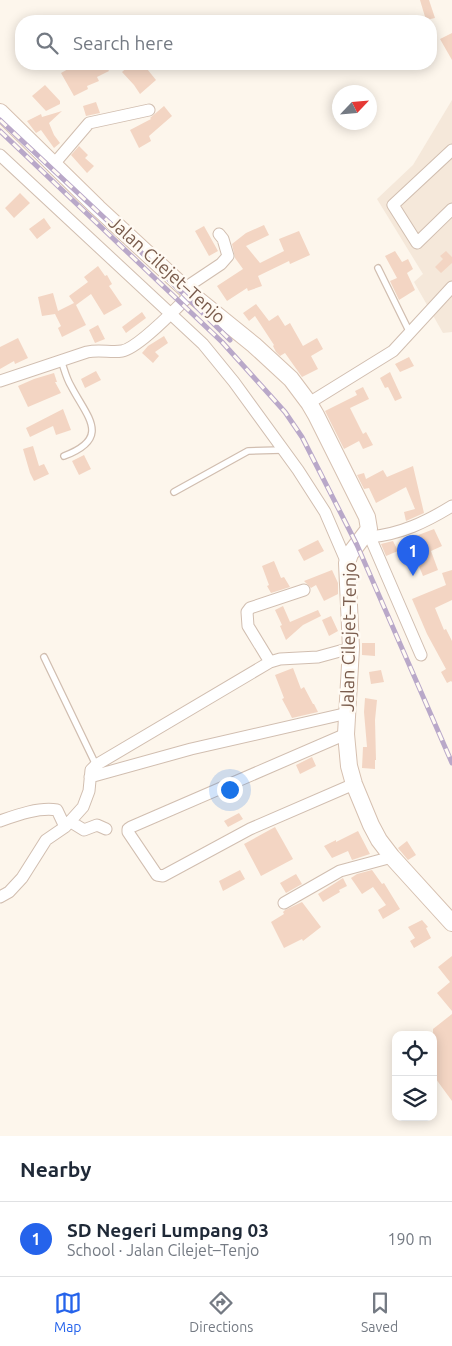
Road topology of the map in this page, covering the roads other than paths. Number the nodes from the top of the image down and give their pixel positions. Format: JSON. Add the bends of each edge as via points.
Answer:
{"nodes":[{"id":1,"x":149,"y":110,"type":"dead end"},
{"id":2,"x":0,"y":112,"type":"edge"},
{"id":3,"x":452,"y":150,"type":"edge"},
{"id":4,"x":0,"y":155,"type":"edge"},
{"id":5,"x":54,"y":164,"type":"junction"},
{"id":6,"x":452,"y":208,"type":"edge"},
{"id":7,"x":219,"y":234,"type":"dead end"},
{"id":8,"x":378,"y":268,"type":"dead end"},
{"id":9,"x":452,"y":287,"type":"edge"},
{"id":10,"x":188,"y":291,"type":"junction"},
{"id":11,"x":171,"y":313,"type":"junction"},
{"id":12,"x":410,"y":334,"type":"junction"},
{"id":13,"x":62,"y":360,"type":"junction"},
{"id":14,"x":0,"y":382,"type":"edge"},
{"id":15,"x":309,"y":402,"type":"junction"},
{"id":16,"x":284,"y":450,"type":"junction"},
{"id":17,"x":64,"y":456,"type":"dead end"},
{"id":18,"x":174,"y":492,"type":"dead end"},
{"id":19,"x":452,"y":506,"type":"edge"},
{"id":20,"x":369,"y":533,"type":"junction"},
{"id":21,"x":347,"y":563,"type":"junction"},
{"id":22,"x":304,"y":590,"type":"dead end"},
{"id":23,"x":351,"y":648,"type":"junction"},
{"id":24,"x":421,"y":655,"type":"dead end"},
{"id":25,"x":44,"y":657,"type":"dead end"},
{"id":26,"x":270,"y":662,"type":"junction"},
{"id":27,"x":348,"y":713,"type":"junction"},
{"id":28,"x":346,"y":734,"type":"junction"},
{"id":29,"x":96,"y":765,"type":"junction"},
{"id":30,"x":90,"y":777,"type":"junction"},
{"id":31,"x":354,"y":784,"type":"junction"},
{"id":32,"x":0,"y":821,"type":"edge"},
{"id":33,"x":68,"y":825,"type":"junction"},
{"id":34,"x":106,"y":829,"type":"dead end"},
{"id":35,"x":392,"y":856,"type":"junction"},
{"id":36,"x":0,"y":897,"type":"edge"},
{"id":37,"x":284,"y":903,"type":"dead end"},
{"id":38,"x":452,"y":923,"type":"edge"}],
"edges":[{"from":1,"to":5,"type":"street","via":[[89,123]]},
{"from":2,"to":5,"type":"main road","name":"Jalan Cilejet–Tenjo"},
{"from":3,"to":6,"type":"street","via":[[393,204],[417,244]]},
{"from":4,"to":11,"type":"street"},
{"from":5,"to":10,"type":"main road","name":"Jalan Cilejet–Tenjo"},
{"from":7,"to":10,"type":"street","via":[[228,256]]},
{"from":8,"to":12,"type":"lane"},
{"from":9,"to":12,"type":"street"},
{"from":10,"to":11,"type":"street"},
{"from":10,"to":15,"type":"main road","name":"Jalan Cilejet–Tenjo","via":[[278,367]]},
{"from":11,"to":13,"type":"street","via":[[128,349],[98,349]]},
{"from":11,"to":16,"type":"street","via":[[203,344]]},
{"from":12,"to":15,"type":"street","via":[[394,351]]},
{"from":13,"to":14,"type":"street"},
{"from":13,"to":17,"type":"lane","via":[[70,384],[90,420],[92,432],[80,450]]},
{"from":15,"to":20,"type":"main road","name":"Jalan Cilejet–Tenjo","via":[[367,517]]},
{"from":16,"to":18,"type":"lane","via":[[248,451]]},
{"from":16,"to":21,"type":"street","via":[[325,512]]},
{"from":19,"to":20,"type":"street","via":[[393,534]]},
{"from":20,"to":21,"type":"main road","name":"Jalan Cilejet–Tenjo","via":[[350,554]]},
{"from":20,"to":24,"type":"street"},
{"from":21,"to":23,"type":"main road","name":"Jalan Cilejet–Tenjo"},
{"from":22,"to":26,"type":"street","via":[[250,608],[247,612],[248,626]]},
{"from":23,"to":26,"type":"street","via":[[318,657]]},
{"from":23,"to":27,"type":"main road","name":"Jalan Cilejet–Tenjo"},
{"from":25,"to":29,"type":"lane"},
{"from":26,"to":29,"type":"street"},
{"from":27,"to":28,"type":"main road","name":"Jalan Cilejet–Tenjo"},
{"from":27,"to":30,"type":"street","via":[[191,749]]},
{"from":28,"to":31,"type":"main road","name":"Jalan Cilejet–Tenjo"},
{"from":28,"to":31,"type":"street","via":[[131,827],[128,832],[157,875],[163,876],[250,829]]},
{"from":29,"to":30,"type":"street"},
{"from":30,"to":33,"type":"street","via":[[83,807]]},
{"from":31,"to":35,"type":"main road","name":"Jalan Cilejet–Tenjo","via":[[371,825]]},
{"from":32,"to":33,"type":"street","via":[[51,809],[57,810]]},
{"from":33,"to":34,"type":"street","via":[[84,830],[96,825]]},
{"from":33,"to":36,"type":"street","via":[[46,840],[22,878]]},
{"from":35,"to":37,"type":"street","via":[[340,870]]},
{"from":35,"to":38,"type":"main road","name":"Jalan Cilejet–Tenjo"}]}
